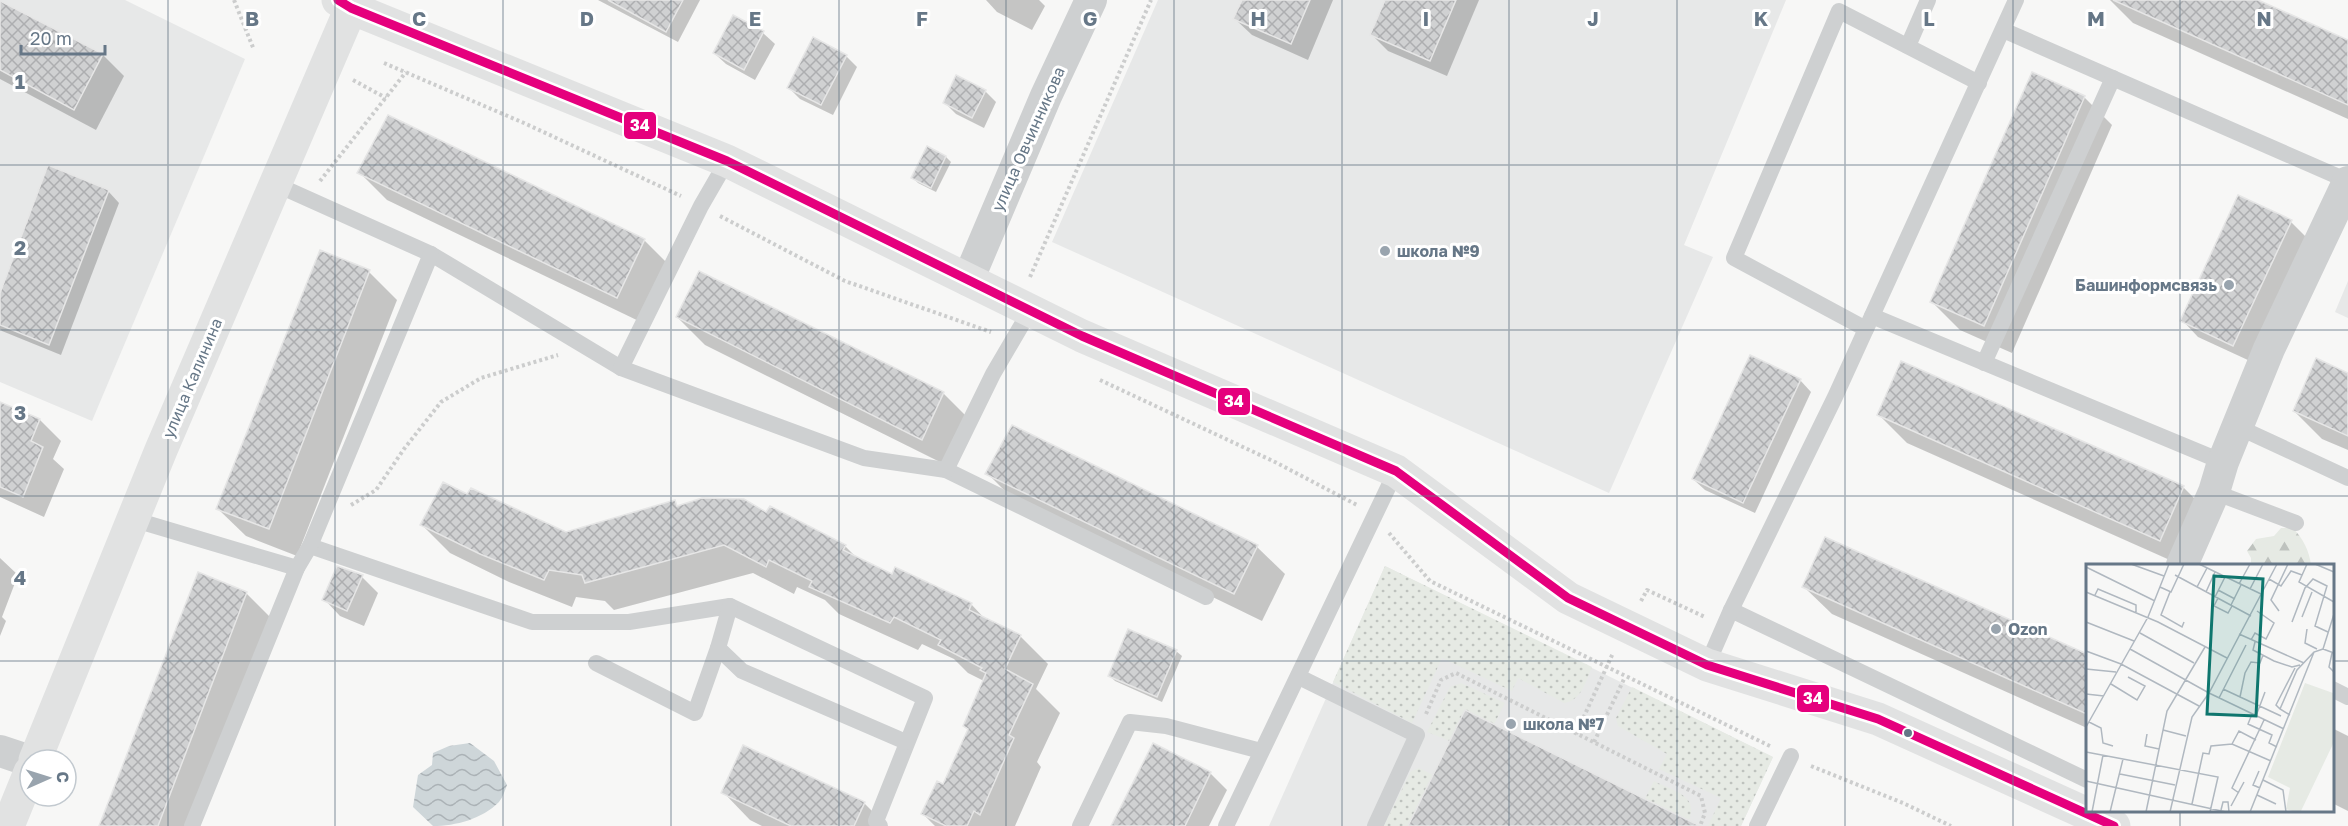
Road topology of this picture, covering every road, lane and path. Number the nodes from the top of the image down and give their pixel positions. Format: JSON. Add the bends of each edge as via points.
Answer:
{"nodes":[{"id":1,"x":234,"y":0,"type":"edge"},
{"id":2,"x":1091,"y":0,"type":"edge"},
{"id":3,"x":1151,"y":0,"type":"edge"},
{"id":4,"x":1928,"y":0,"type":"edge"},
{"id":5,"x":2016,"y":0,"type":"edge"},
{"id":6,"x":349,"y":3,"type":"edge"},
{"id":7,"x":1839,"y":5,"type":"edge"},
{"id":8,"x":2003,"y":30,"type":"junction"},
{"id":9,"x":1908,"y":46,"type":"junction"},
{"id":10,"x":254,"y":50,"type":"dead end"},
{"id":11,"x":384,"y":63,"type":"dead end"},
{"id":12,"x":327,"y":65,"type":"junction"},
{"id":13,"x":406,"y":72,"type":"junction"},
{"id":14,"x":2113,"y":78,"type":"junction"},
{"id":15,"x":1978,"y":83,"type":"junction"},
{"id":16,"x":386,"y":98,"type":"junction"},
{"id":17,"x":727,"y":161,"type":"junction"},
{"id":18,"x":2348,"y":182,"type":"edge"},
{"id":19,"x":275,"y":184,"type":"junction"},
{"id":20,"x":307,"y":198,"type":"junction"},
{"id":21,"x":701,"y":206,"type":"junction"},
{"id":22,"x":431,"y":254,"type":"junction"},
{"id":23,"x":968,"y":280,"type":"junction"},
{"id":24,"x":1030,"y":296,"type":"junction"},
{"id":25,"x":1869,"y":322,"type":"junction"},
{"id":26,"x":1013,"y":340,"type":"junction"},
{"id":27,"x":585,"y":346,"type":"junction"},
{"id":28,"x":1984,"y":363,"type":"junction"},
{"id":29,"x":621,"y":368,"type":"junction"},
{"id":30,"x":1096,"y":378,"type":"dead end"},
{"id":31,"x":2238,"y":427,"type":"junction"},
{"id":32,"x":2223,"y":462,"type":"junction"},
{"id":33,"x":946,"y":470,"type":"junction"},
{"id":34,"x":1396,"y":471,"type":"junction"},
{"id":35,"x":2348,"y":478,"type":"edge"},
{"id":36,"x":2214,"y":492,"type":"junction"},
{"id":37,"x":1374,"y":514,"type":"junction"},
{"id":38,"x":132,"y":519,"type":"junction"},
{"id":39,"x":2296,"y":523,"type":"dead end"},
{"id":40,"x":319,"y":524,"type":"junction"},
{"id":41,"x":310,"y":546,"type":"junction"},
{"id":42,"x":2182,"y":564,"type":"edge"},
{"id":43,"x":297,"y":568,"type":"junction"},
{"id":44,"x":1206,"y":597,"type":"dead end"},
{"id":45,"x":1638,"y":604,"type":"dead end"},
{"id":46,"x":730,"y":606,"type":"junction"},
{"id":47,"x":1728,"y":618,"type":"junction"},
{"id":48,"x":718,"y":648,"type":"junction"},
{"id":49,"x":596,"y":663,"type":"dead end"},
{"id":50,"x":1707,"y":665,"type":"junction"},
{"id":51,"x":1606,"y":668,"type":"junction"},
{"id":52,"x":1299,"y":677,"type":"junction"},
{"id":53,"x":1625,"y":677,"type":"junction"},
{"id":54,"x":2333,"y":690,"type":"edge"},
{"id":55,"x":2348,"y":697,"type":"edge"},
{"id":56,"x":1576,"y":734,"type":"junction"},
{"id":57,"x":1417,"y":735,"type":"junction"},
{"id":58,"x":906,"y":742,"type":"junction"},
{"id":59,"x":1594,"y":742,"type":"junction"},
{"id":60,"x":40,"y":748,"type":"edge"},
{"id":61,"x":0,"y":751,"type":"edge"},
{"id":62,"x":1261,"y":751,"type":"junction"},
{"id":63,"x":1791,"y":756,"type":"junction"},
{"id":64,"x":18,"y":757,"type":"edge"},
{"id":65,"x":2086,"y":780,"type":"edge"},
{"id":66,"x":18,"y":801,"type":"edge"},
{"id":67,"x":2095,"y":815,"type":"edge"},
{"id":68,"x":8,"y":826,"type":"edge"},
{"id":69,"x":192,"y":826,"type":"edge"},
{"id":70,"x":880,"y":826,"type":"edge"},
{"id":71,"x":1080,"y":826,"type":"edge"},
{"id":72,"x":1226,"y":826,"type":"edge"},
{"id":73,"x":1375,"y":826,"type":"edge"},
{"id":74,"x":1700,"y":826,"type":"edge"},
{"id":75,"x":1757,"y":826,"type":"edge"},
{"id":76,"x":1950,"y":826,"type":"edge"}],
"edges":[{"from":1,"to":10,"type":"path"},
{"from":2,"to":23,"type":"street","name":"улица Овчинникова"},
{"from":3,"to":24,"type":"path"},
{"from":4,"to":9,"type":"lane"},
{"from":5,"to":8,"type":"lane"},
{"from":6,"to":12,"type":"street","name":"улица Калинина"},
{"from":6,"to":17,"type":"street"},
{"from":7,"to":9,"type":"lane"},
{"from":7,"to":25,"type":"lane","via":[[1734,258]]},
{"from":8,"to":14,"type":"lane"},
{"from":8,"to":15,"type":"lane"},
{"from":9,"to":15,"type":"lane"},
{"from":11,"to":13,"type":"path"},
{"from":12,"to":16,"type":"path"},
{"from":12,"to":19,"type":"street","name":"улица Калинина"},
{"from":13,"to":16,"type":"path"},
{"from":13,"to":21,"type":"path"},
{"from":14,"to":18,"type":"lane"},
{"from":14,"to":28,"type":"lane"},
{"from":15,"to":25,"type":"lane"},
{"from":16,"to":20,"type":"path"},
{"from":17,"to":21,"type":"lane"},
{"from":17,"to":23,"type":"street"},
{"from":18,"to":31,"type":"street"},
{"from":19,"to":20,"type":"lane"},
{"from":19,"to":38,"type":"street","name":"улица Калинина"},
{"from":20,"to":22,"type":"lane"},
{"from":21,"to":26,"type":"path","via":[[845,281]]},
{"from":21,"to":29,"type":"lane"},
{"from":22,"to":27,"type":"lane"},
{"from":22,"to":40,"type":"lane"},
{"from":23,"to":24,"type":"street"},
{"from":24,"to":26,"type":"lane"},
{"from":24,"to":34,"type":"street","via":[[1082,336]]},
{"from":25,"to":28,"type":"lane"},
{"from":25,"to":47,"type":"lane"},
{"from":26,"to":33,"type":"lane"},
{"from":27,"to":29,"type":"lane"},
{"from":27,"to":40,"type":"path","via":[[481,378],[441,402],[376,490]]},
{"from":28,"to":32,"type":"lane"},
{"from":29,"to":33,"type":"lane","via":[[864,458]]},
{"from":30,"to":37,"type":"path","via":[[1275,462]]},
{"from":31,"to":32,"type":"street"},
{"from":31,"to":35,"type":"lane"},
{"from":32,"to":36,"type":"street"},
{"from":33,"to":44,"type":"lane"},
{"from":34,"to":37,"type":"lane"},
{"from":34,"to":50,"type":"street","via":[[1568,597]]},
{"from":36,"to":39,"type":"lane"},
{"from":36,"to":42,"type":"street"},
{"from":37,"to":51,"type":"path","via":[[1430,581]]},
{"from":37,"to":52,"type":"lane"},
{"from":38,"to":43,"type":"lane"},
{"from":38,"to":60,"type":"street","name":"улица Калинина"},
{"from":40,"to":41,"type":"lane"},
{"from":41,"to":43,"type":"lane"},
{"from":41,"to":46,"type":"lane","via":[[532,622],[629,622]]},
{"from":43,"to":69,"type":"lane"},
{"from":45,"to":47,"type":"path","via":[[1647,590]]},
{"from":46,"to":48,"type":"lane"},
{"from":46,"to":58,"type":"lane","via":[[925,698]]},
{"from":47,"to":50,"type":"lane"},
{"from":47,"to":65,"type":"lane"},
{"from":48,"to":49,"type":"lane","via":[[695,713]]},
{"from":48,"to":58,"type":"lane","via":[[742,671]]},
{"from":50,"to":67,"type":"street","via":[[1878,719]]},
{"from":51,"to":53,"type":"path"},
{"from":51,"to":56,"type":"path"},
{"from":52,"to":57,"type":"lane"},
{"from":52,"to":62,"type":"lane"},
{"from":53,"to":59,"type":"path"},
{"from":53,"to":63,"type":"path"},
{"from":54,"to":55,"type":"lane"},
{"from":56,"to":57,"type":"path","via":[[1456,673],[1441,680]]},
{"from":56,"to":59,"type":"path"},
{"from":57,"to":73,"type":"lane"},
{"from":58,"to":70,"type":"lane","via":[[876,821]]},
{"from":59,"to":74,"type":"path","via":[[1701,796],[1705,813]]},
{"from":61,"to":64,"type":"street"},
{"from":62,"to":71,"type":"lane","via":[[1166,726],[1130,722]]},
{"from":62,"to":72,"type":"lane"},
{"from":63,"to":75,"type":"lane"},
{"from":63,"to":76,"type":"path"},
{"from":66,"to":68,"type":"street"}]}
